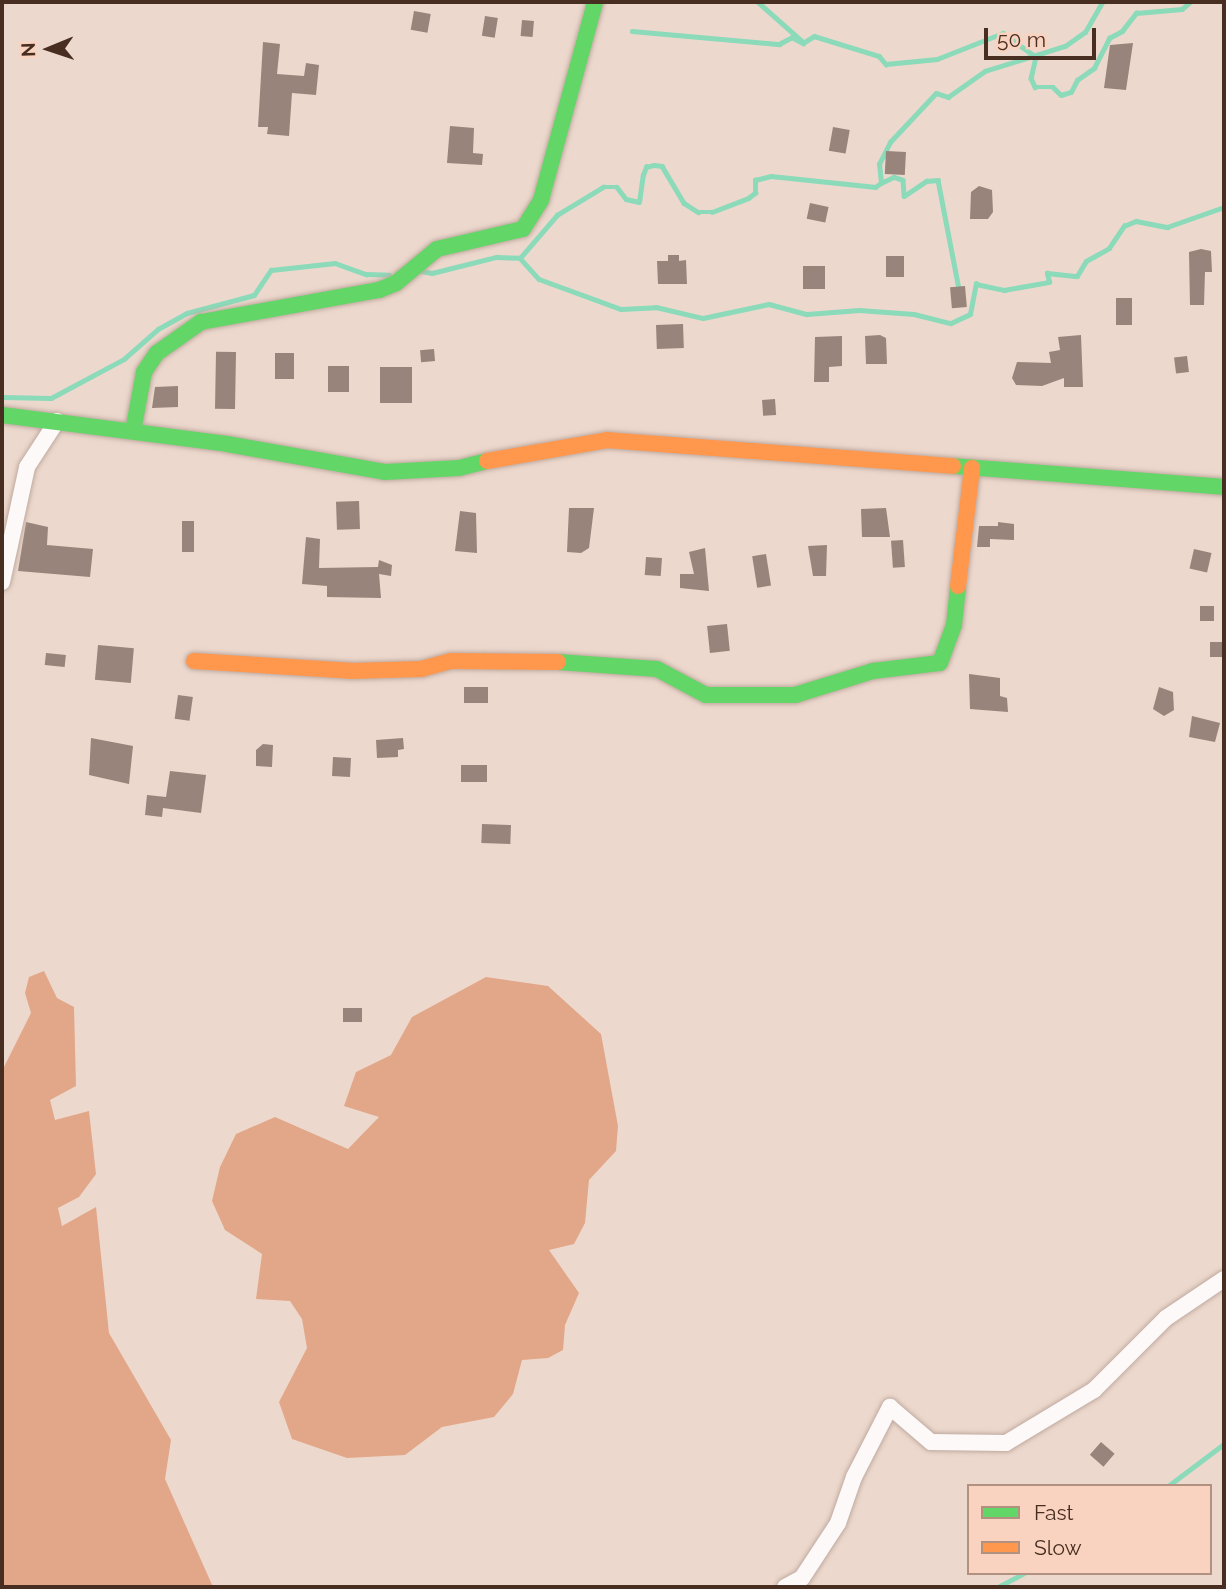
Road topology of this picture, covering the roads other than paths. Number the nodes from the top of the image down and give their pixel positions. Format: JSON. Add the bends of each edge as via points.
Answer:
{"nodes":[{"id":1,"x":596,"y":2,"type":"edge"},
{"id":2,"x":2,"y":415,"type":"edge"},
{"id":3,"x":57,"y":421,"type":"junction"},
{"id":4,"x":133,"y":431,"type":"junction"},
{"id":5,"x":972,"y":468,"type":"junction"},
{"id":6,"x":1224,"y":487,"type":"edge"},
{"id":7,"x":2,"y":582,"type":"edge"},
{"id":8,"x":194,"y":661,"type":"dead end"},
{"id":9,"x":1224,"y":1279,"type":"edge"},
{"id":10,"x":785,"y":1587,"type":"edge"}],
"edges":[{"from":1,"to":4,"type":"street","via":[[541,200],[523,229],[447,245],[379,290],[201,322],[158,353],[144,372]]},
{"from":2,"to":3,"type":"street"},
{"from":3,"to":4,"type":"street"},
{"from":3,"to":7,"type":"street","via":[[27,467]]},
{"from":4,"to":5,"type":"street","via":[[386,472],[458,468],[517,453],[607,440]]},
{"from":5,"to":6,"type":"street"},
{"from":5,"to":8,"type":"street","via":[[954,625],[940,663],[873,671],[795,695],[736,698],[706,695],[657,669],[608,663],[451,661],[421,669],[351,671]]},
{"from":9,"to":10,"type":"street","via":[[1166,1318],[1094,1390],[1006,1443],[931,1442],[890,1407],[854,1477],[838,1523],[802,1578]]}]}
